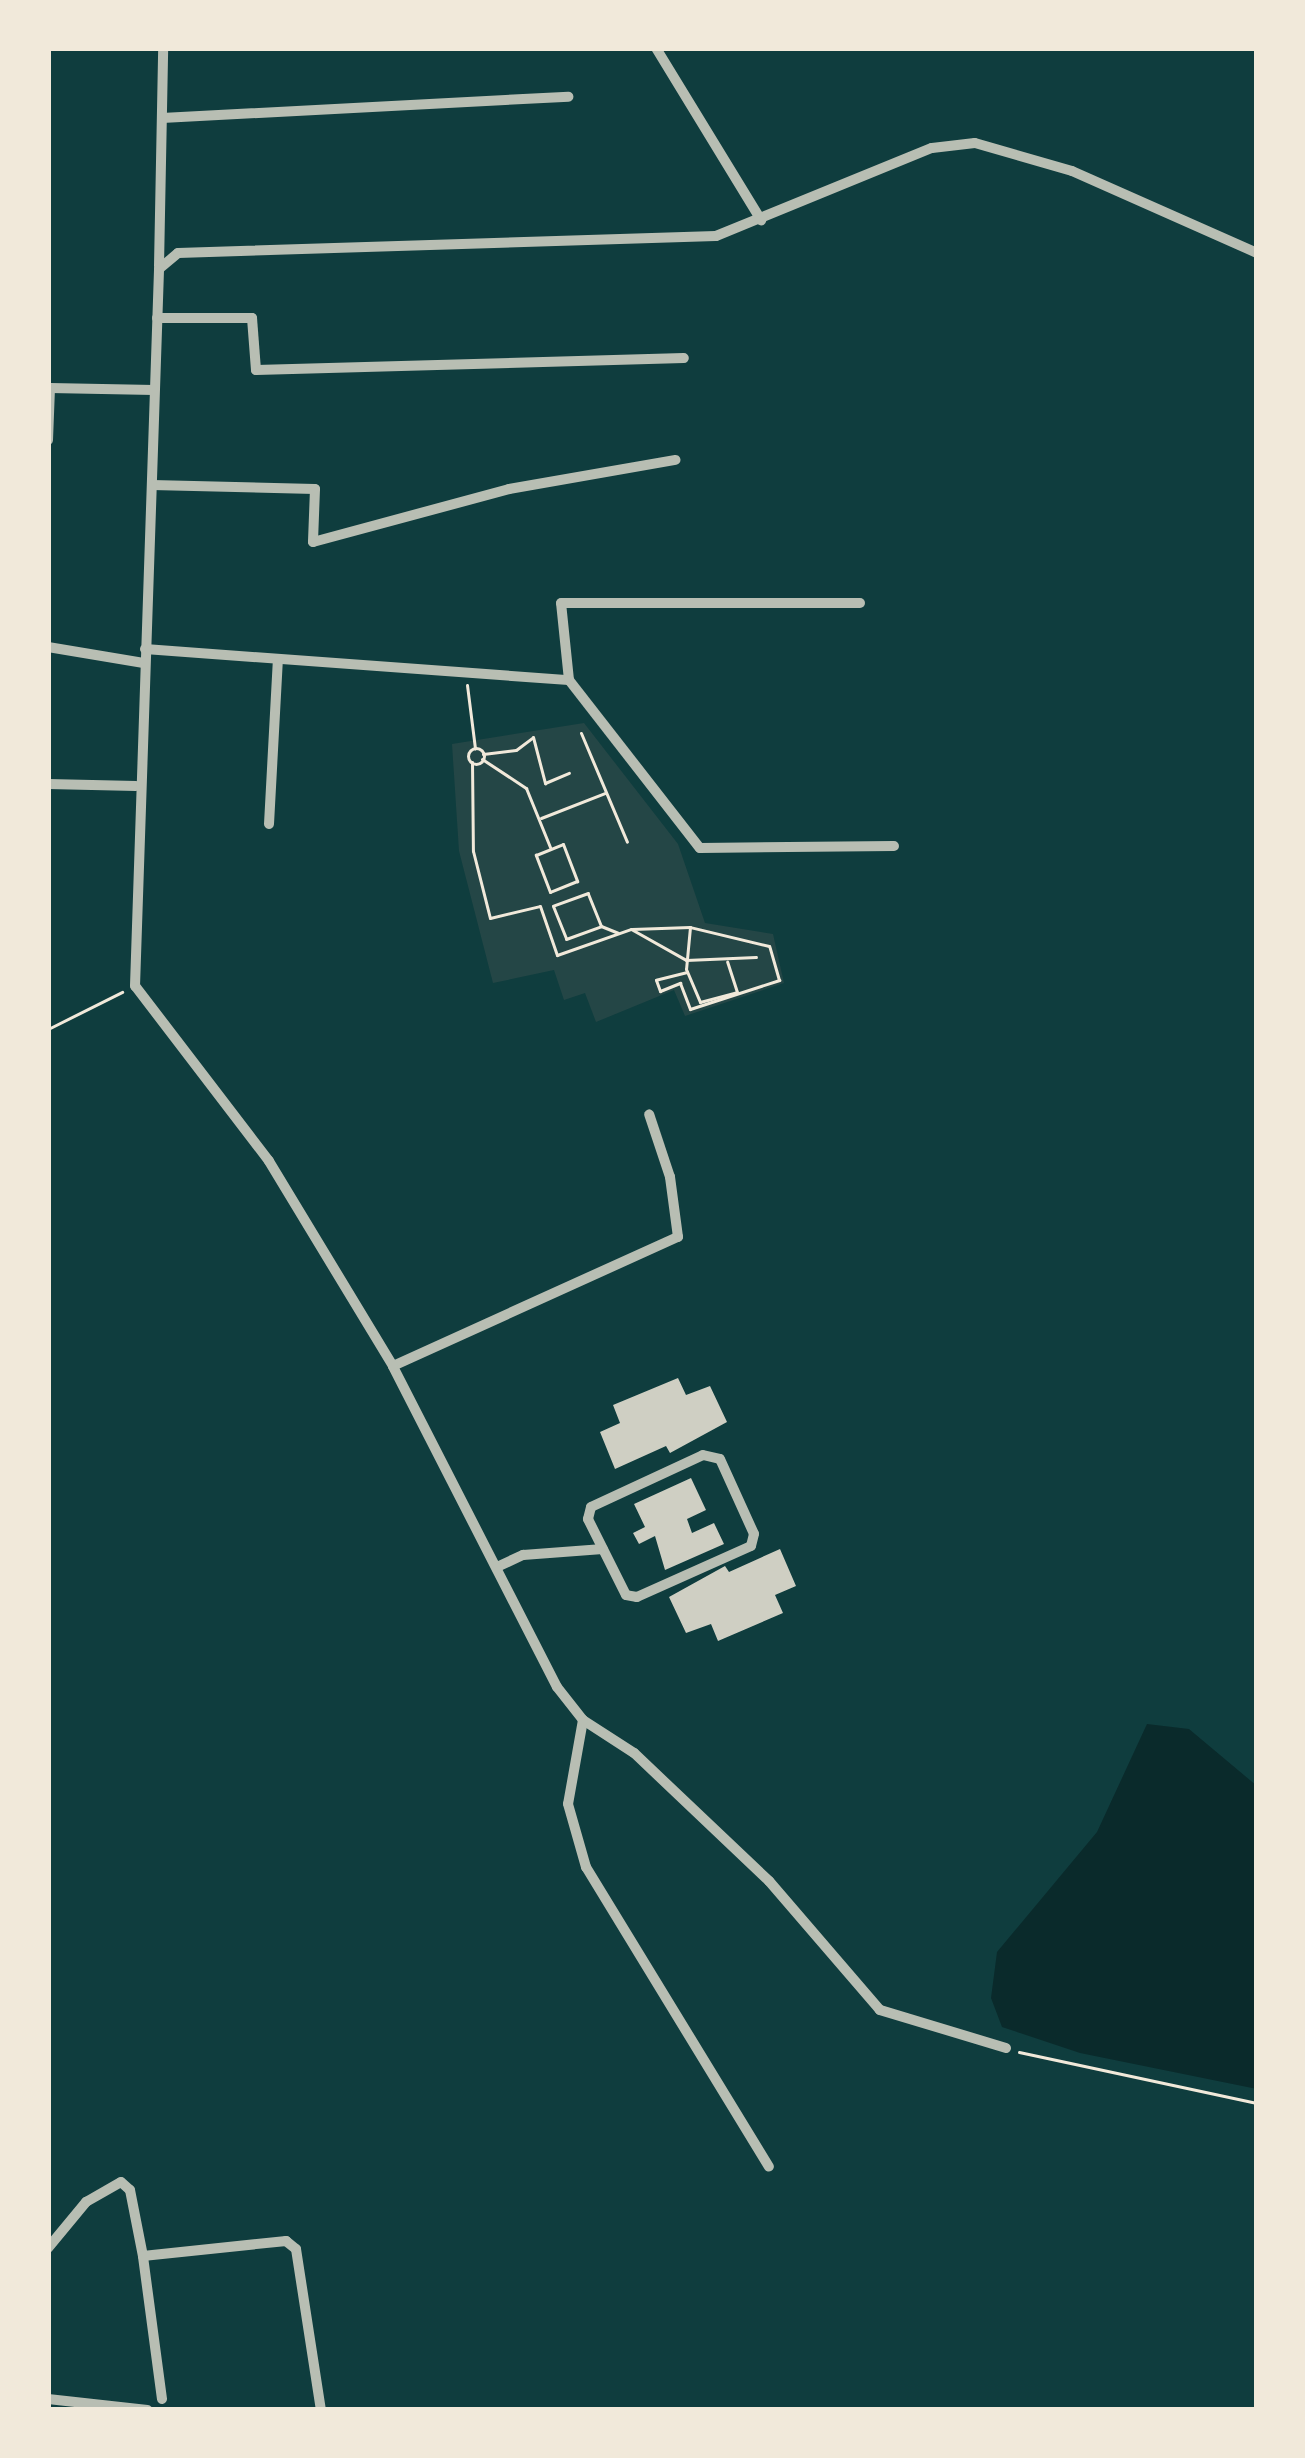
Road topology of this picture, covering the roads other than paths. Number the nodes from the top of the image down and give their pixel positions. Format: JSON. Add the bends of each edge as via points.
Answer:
{"nodes":[{"id":1,"x":163,"y":48,"type":"edge"},
{"id":2,"x":656,"y":48,"type":"edge"},
{"id":3,"x":568,"y":97,"type":"dead end"},
{"id":4,"x":163,"y":118,"type":"junction"},
{"id":5,"x":761,"y":220,"type":"junction"},
{"id":6,"x":1257,"y":254,"type":"edge"},
{"id":7,"x":159,"y":269,"type":"junction"},
{"id":8,"x":157,"y":318,"type":"junction"},
{"id":9,"x":684,"y":358,"type":"dead end"},
{"id":10,"x":154,"y":389,"type":"junction"},
{"id":11,"x":48,"y":440,"type":"edge"},
{"id":12,"x":676,"y":460,"type":"dead end"},
{"id":13,"x":152,"y":485,"type":"junction"},
{"id":14,"x":860,"y":603,"type":"dead end"},
{"id":15,"x":48,"y":646,"type":"edge"},
{"id":16,"x":146,"y":649,"type":"junction"},
{"id":17,"x":278,"y":659,"type":"junction"},
{"id":18,"x":144,"y":663,"type":"junction"},
{"id":19,"x":569,"y":680,"type":"junction"},
{"id":20,"x":48,"y":784,"type":"edge"},
{"id":21,"x":136,"y":786,"type":"junction"},
{"id":22,"x":269,"y":824,"type":"dead end"},
{"id":23,"x":894,"y":846,"type":"dead end"},
{"id":24,"x":649,"y":1114,"type":"dead end"},
{"id":25,"x":393,"y":1366,"type":"junction"},
{"id":26,"x":603,"y":1549,"type":"junction"},
{"id":27,"x":497,"y":1567,"type":"junction"},
{"id":28,"x":583,"y":1720,"type":"junction"},
{"id":29,"x":1006,"y":2048,"type":"road end"},
{"id":30,"x":769,"y":2167,"type":"dead end"},
{"id":31,"x":48,"y":2248,"type":"edge"},
{"id":32,"x":143,"y":2256,"type":"junction"},
{"id":33,"x":48,"y":2399,"type":"edge"},
{"id":34,"x":163,"y":2399,"type":"dead end"},
{"id":35,"x":147,"y":2410,"type":"edge"},
{"id":36,"x":321,"y":2410,"type":"edge"}],
"edges":[{"from":1,"to":4,"type":"street"},
{"from":2,"to":5,"type":"street"},
{"from":3,"to":4,"type":"street"},
{"from":4,"to":7,"type":"street"},
{"from":5,"to":6,"type":"street","via":[[932,148],[975,143],[1072,171]]},
{"from":5,"to":7,"type":"street","via":[[688,240],[178,253]]},
{"from":7,"to":8,"type":"street"},
{"from":8,"to":9,"type":"street","via":[[252,318],[256,370]]},
{"from":8,"to":10,"type":"street"},
{"from":10,"to":11,"type":"street","via":[[50,388]]},
{"from":10,"to":13,"type":"street"},
{"from":12,"to":13,"type":"street","via":[[509,489],[314,542],[315,488]]},
{"from":13,"to":16,"type":"street"},
{"from":14,"to":19,"type":"street","via":[[561,603]]},
{"from":15,"to":18,"type":"street"},
{"from":16,"to":17,"type":"street"},
{"from":16,"to":18,"type":"street"},
{"from":17,"to":19,"type":"street"},
{"from":17,"to":22,"type":"street"},
{"from":18,"to":21,"type":"street"},
{"from":19,"to":23,"type":"street","via":[[700,848]]},
{"from":20,"to":21,"type":"street"},
{"from":21,"to":25,"type":"street","via":[[134,986],[268,1161]]},
{"from":24,"to":25,"type":"street","via":[[670,1177],[677,1237]]},
{"from":25,"to":27,"type":"street"},
{"from":26,"to":26,"type":"street","via":[[626,1595],[637,1597],[752,1546],[754,1534],[720,1459],[704,1455],[591,1507],[588,1519]]},
{"from":26,"to":27,"type":"street","via":[[523,1555]]},
{"from":27,"to":28,"type":"street","via":[[557,1687]]},
{"from":28,"to":29,"type":"street","via":[[634,1753],[769,1881],[880,2010]]},
{"from":28,"to":30,"type":"street","via":[[568,1804],[586,1867]]},
{"from":31,"to":32,"type":"street","via":[[86,2202],[121,2182],[130,2190]]},
{"from":32,"to":34,"type":"street"},
{"from":32,"to":36,"type":"street","via":[[286,2241],[296,2249]]},
{"from":33,"to":35,"type":"street"}]}
